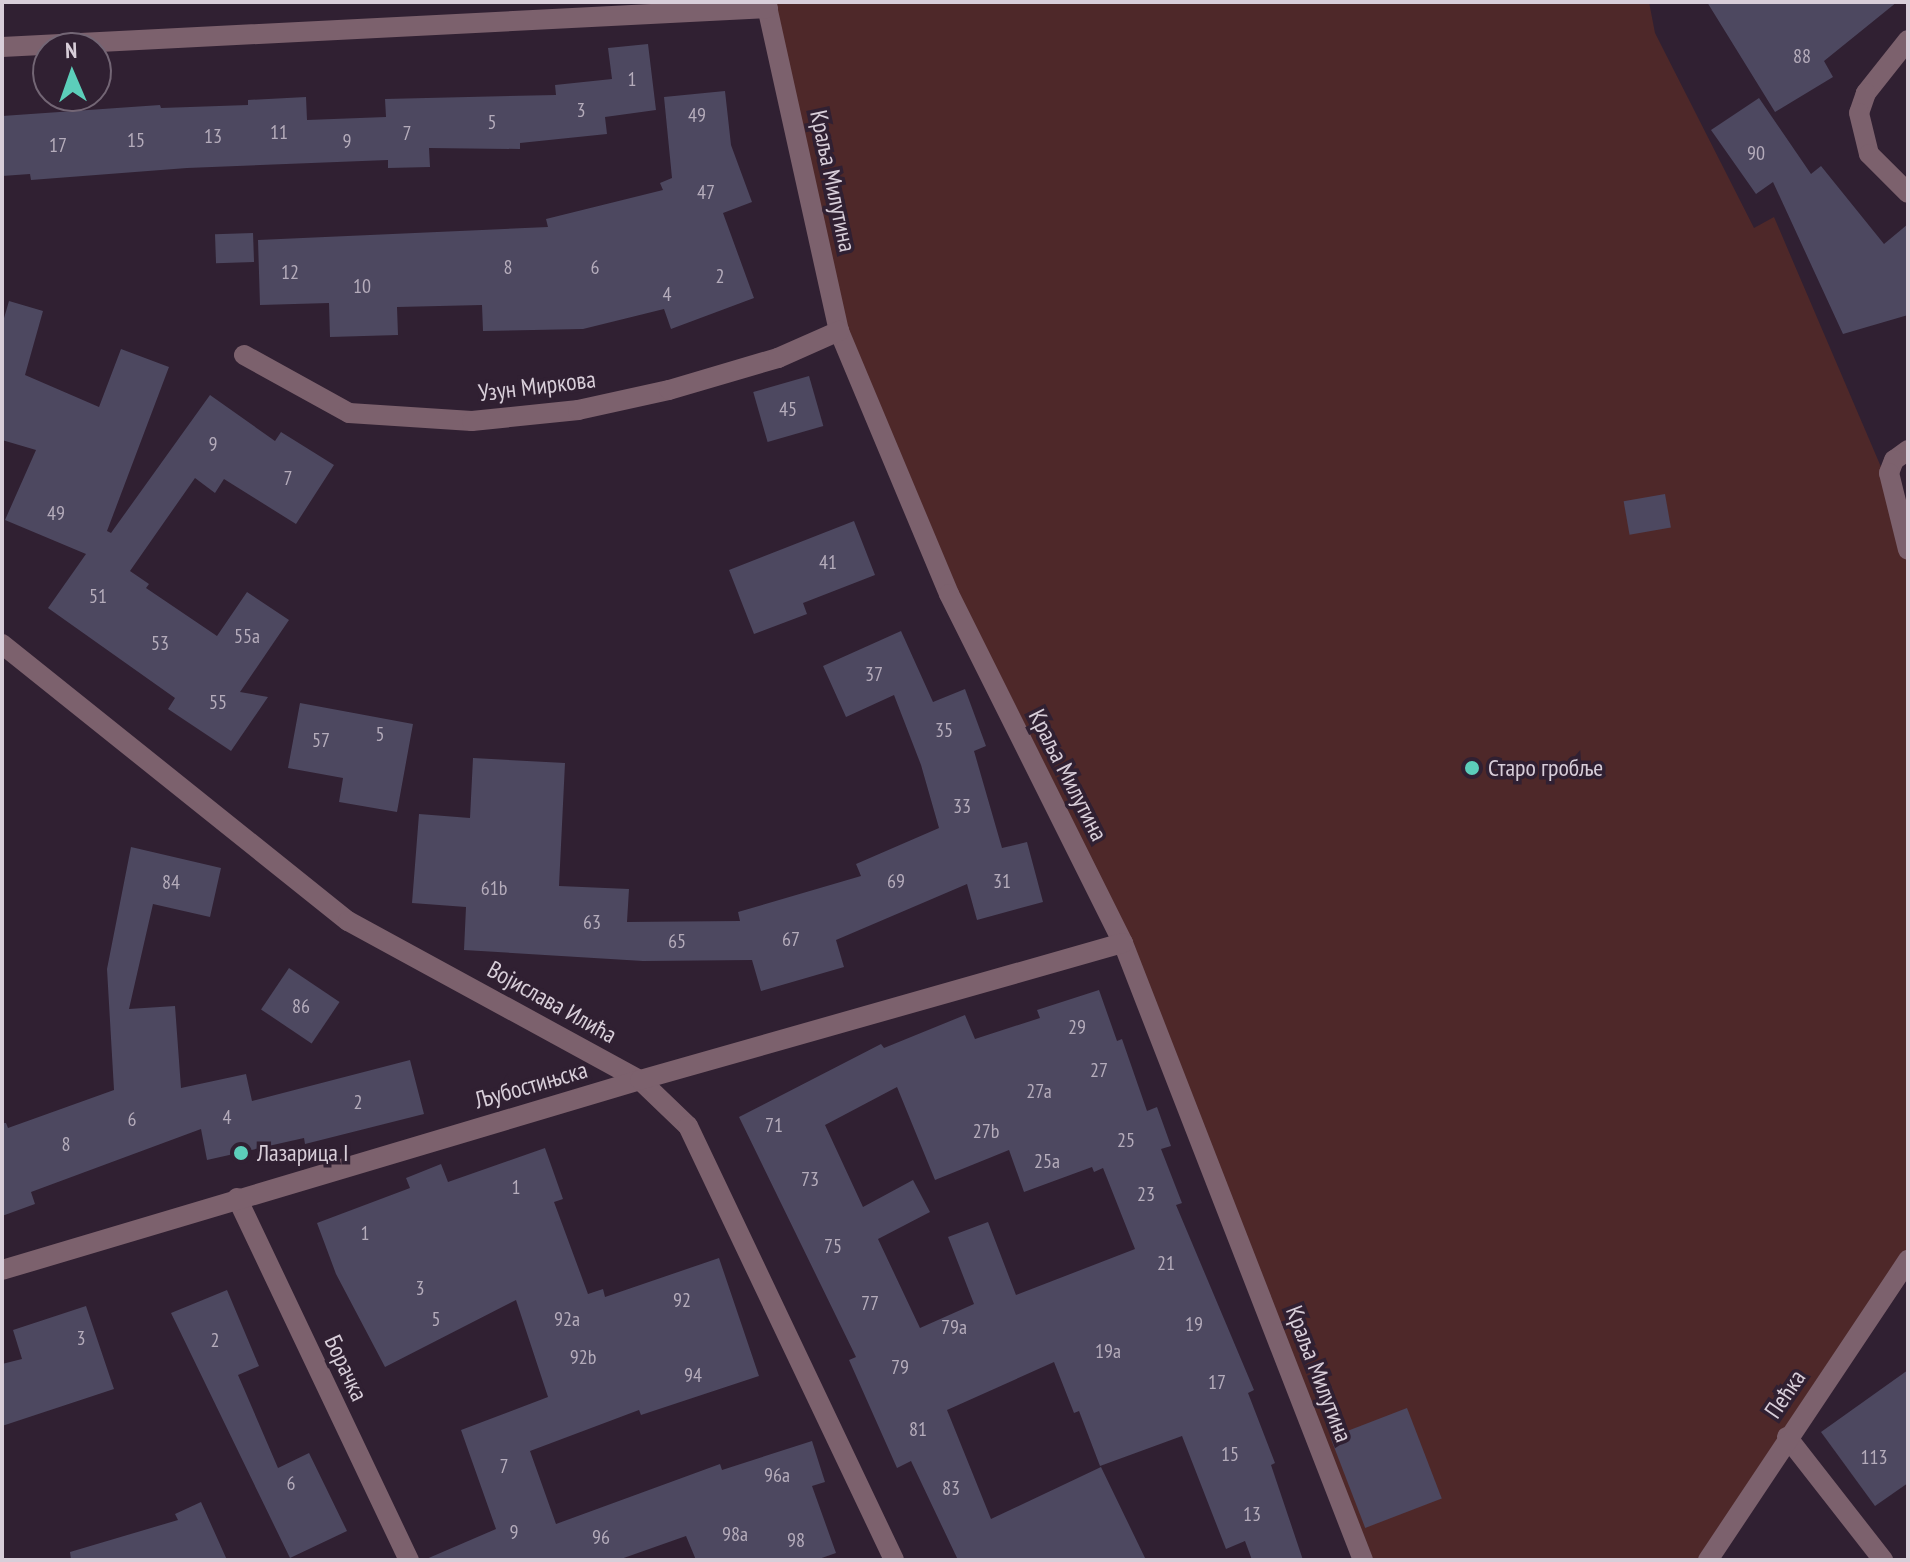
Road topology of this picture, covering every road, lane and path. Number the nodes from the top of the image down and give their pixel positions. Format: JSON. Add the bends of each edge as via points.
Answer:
{"nodes":[{"id":1,"x":767,"y":5,"type":"edge"},
{"id":2,"x":1908,"y":40,"type":"edge"},
{"id":3,"x":2,"y":47,"type":"edge"},
{"id":4,"x":1908,"y":193,"type":"edge"},
{"id":5,"x":839,"y":331,"type":"junction"},
{"id":6,"x":244,"y":355,"type":"dead end"},
{"id":7,"x":1908,"y":450,"type":"edge"},
{"id":8,"x":1908,"y":550,"type":"edge"},
{"id":9,"x":2,"y":644,"type":"edge"},
{"id":10,"x":1123,"y":943,"type":"junction"},
{"id":11,"x":640,"y":1080,"type":"junction"},
{"id":12,"x":237,"y":1198,"type":"junction"},
{"id":13,"x":1908,"y":1260,"type":"edge"},
{"id":14,"x":2,"y":1270,"type":"edge"},
{"id":15,"x":1787,"y":1437,"type":"junction"},
{"id":16,"x":408,"y":1560,"type":"edge"},
{"id":17,"x":894,"y":1560,"type":"edge"},
{"id":18,"x":1363,"y":1560,"type":"edge"},
{"id":19,"x":1708,"y":1560,"type":"edge"},
{"id":20,"x":1883,"y":1560,"type":"edge"}],
"edges":[{"from":1,"to":3,"type":"street"},
{"from":1,"to":5,"type":"street","name":"Краља Милутина"},
{"from":2,"to":4,"type":"street","via":[[1866,93],[1859,113],[1869,154]]},
{"from":5,"to":6,"type":"street","name":"Узун Миркова","via":[[778,358],[669,390],[578,410],[472,421],[349,413]]},
{"from":5,"to":10,"type":"street","name":"Краља Милутина","via":[[949,594]]},
{"from":7,"to":8,"type":"street","via":[[1894,460],[1889,473]]},
{"from":9,"to":11,"type":"street","name":"Војислава Илића","via":[[348,921]]},
{"from":10,"to":11,"type":"street","name":"Љубостињска"},
{"from":10,"to":18,"type":"street","name":"Краља Милутина"},
{"from":11,"to":12,"type":"street","name":"Љубостињска"},
{"from":11,"to":17,"type":"street","name":"Војислава Илића","via":[[688,1126]]},
{"from":12,"to":14,"type":"street","name":"Љубостињска"},
{"from":12,"to":16,"type":"street","name":"Борачка"},
{"from":13,"to":15,"type":"street","name":"Пећка"},
{"from":15,"to":19,"type":"street","name":"Пећка"},
{"from":15,"to":20,"type":"street"}]}
